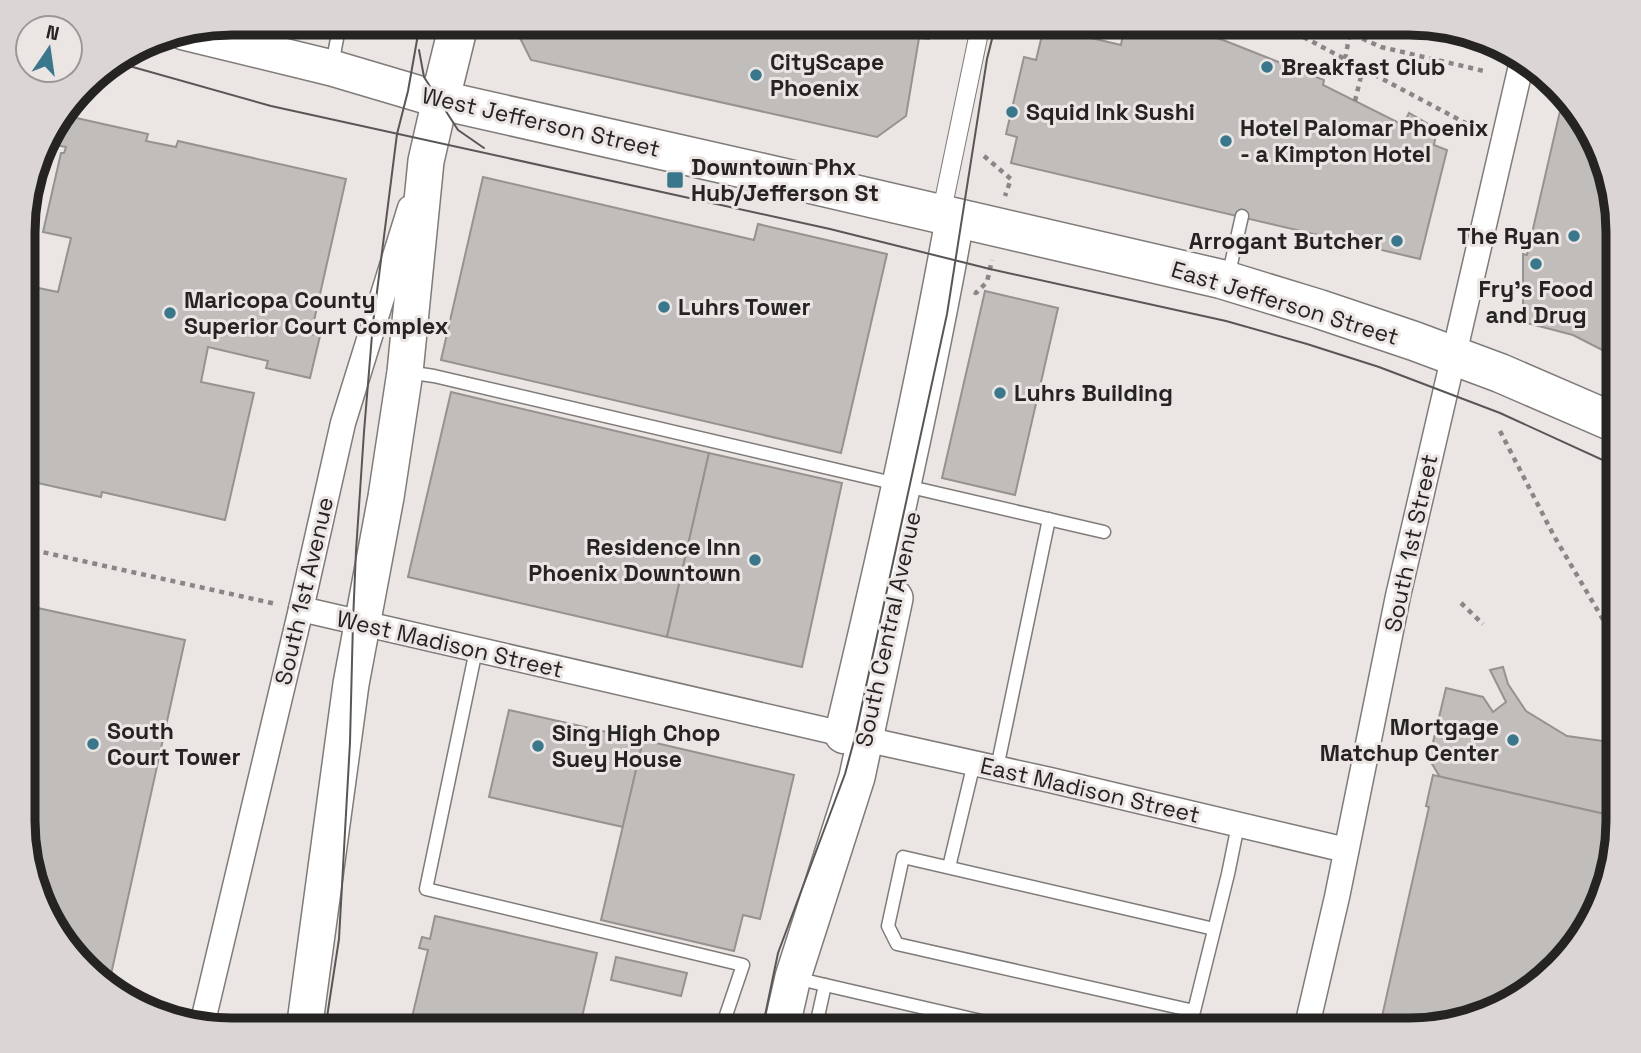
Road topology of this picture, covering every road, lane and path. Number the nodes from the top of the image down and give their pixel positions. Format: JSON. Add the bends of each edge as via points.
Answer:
{"nodes":[{"id":1,"x":338,"y":35,"type":"edge"},
{"id":2,"x":456,"y":35,"type":"edge"},
{"id":3,"x":979,"y":35,"type":"edge"},
{"id":4,"x":1300,"y":35,"type":"edge"},
{"id":5,"x":1350,"y":35,"type":"edge"},
{"id":6,"x":1354,"y":35,"type":"edge"},
{"id":7,"x":205,"y":37,"type":"edge"},
{"id":8,"x":1345,"y":59,"type":"junction"},
{"id":9,"x":331,"y":68,"type":"junction"},
{"id":10,"x":1363,"y":68,"type":"junction"},
{"id":11,"x":1519,"y":68,"type":"edge"},
{"id":12,"x":1485,"y":71,"type":"dead end"},
{"id":13,"x":440,"y":100,"type":"junction"},
{"id":14,"x":1355,"y":101,"type":"dead end"},
{"id":15,"x":1471,"y":126,"type":"dead end"},
{"id":16,"x":984,"y":156,"type":"dead end"},
{"id":17,"x":426,"y":161,"type":"junction"},
{"id":18,"x":1006,"y":196,"type":"dead end"},
{"id":19,"x":1242,"y":216,"type":"dead end"},
{"id":20,"x":956,"y":218,"type":"junction"},
{"id":21,"x":1227,"y":281,"type":"junction"},
{"id":22,"x":987,"y":282,"type":"dead end"},
{"id":23,"x":976,"y":293,"type":"dead end"},
{"id":24,"x":1453,"y":356,"type":"junction"},
{"id":25,"x":405,"y":372,"type":"junction"},
{"id":26,"x":1606,"y":419,"type":"edge"},
{"id":27,"x":1500,"y":431,"type":"dead end"},
{"id":28,"x":910,"y":486,"type":"junction"},
{"id":29,"x":1049,"y":519,"type":"junction"},
{"id":30,"x":1104,"y":532,"type":"dead end"},
{"id":31,"x":35,"y":550,"type":"edge"},
{"id":32,"x":1461,"y":603,"type":"dead end"},
{"id":33,"x":301,"y":609,"type":"junction"},
{"id":34,"x":362,"y":624,"type":"junction"},
{"id":35,"x":1483,"y":624,"type":"dead end"},
{"id":36,"x":1606,"y":625,"type":"edge"},
{"id":37,"x":476,"y":650,"type":"junction"},
{"id":38,"x":847,"y":735,"type":"junction"},
{"id":39,"x":985,"y":765,"type":"junction"},
{"id":40,"x":1238,"y":825,"type":"junction"},
{"id":41,"x":1346,"y":850,"type":"junction"},
{"id":42,"x":949,"y":867,"type":"junction"},
{"id":43,"x":1213,"y":929,"type":"junction"},
{"id":44,"x":809,"y":981,"type":"junction"},
{"id":45,"x":204,"y":1016,"type":"edge"},
{"id":46,"x":306,"y":1018,"type":"edge"},
{"id":47,"x":725,"y":1018,"type":"edge"},
{"id":48,"x":788,"y":1018,"type":"edge"},
{"id":49,"x":814,"y":1018,"type":"edge"},
{"id":50,"x":968,"y":1018,"type":"edge"},
{"id":51,"x":1309,"y":1018,"type":"edge"}],
"edges":[{"from":1,"to":9,"type":"lane"},
{"from":2,"to":13,"type":"main road","name":"South 1st Avenue"},
{"from":3,"to":20,"type":"street","via":[[955,150]]},
{"from":4,"to":8,"type":"path"},
{"from":5,"to":8,"type":"path"},
{"from":6,"to":12,"type":"path","via":[[1381,47]]},
{"from":7,"to":9,"type":"main road","name":"West Jefferson Street"},
{"from":8,"to":10,"type":"path"},
{"from":9,"to":13,"type":"main road","name":"West Jefferson Street"},
{"from":10,"to":14,"type":"path"},
{"from":10,"to":15,"type":"path"},
{"from":11,"to":24,"type":"street","name":"South 1st Street"},
{"from":13,"to":17,"type":"main road","name":"South 1st Avenue"},
{"from":13,"to":20,"type":"main road","name":"West Jefferson Street"},
{"from":16,"to":18,"type":"path","via":[[1011,179]]},
{"from":17,"to":25,"type":"main road","name":"South 1st Avenue"},
{"from":17,"to":33,"type":"street","name":"South 1st Avenue","via":[[343,423]]},
{"from":19,"to":21,"type":"lane"},
{"from":20,"to":21,"type":"main road","name":"East Jefferson Street"},
{"from":20,"to":28,"type":"main road"},
{"from":21,"to":24,"type":"main road","name":"East Jefferson Street"},
{"from":22,"to":23,"type":"path"},
{"from":24,"to":26,"type":"main road","name":"East Jefferson Street"},
{"from":24,"to":41,"type":"street","name":"South 1st Street"},
{"from":25,"to":28,"type":"lane"},
{"from":25,"to":34,"type":"main road","name":"South 1st Avenue"},
{"from":27,"to":36,"type":"path"},
{"from":28,"to":29,"type":"lane"},
{"from":28,"to":38,"type":"main road"},
{"from":29,"to":30,"type":"lane"},
{"from":29,"to":39,"type":"lane"},
{"from":31,"to":33,"type":"path"},
{"from":32,"to":35,"type":"path"},
{"from":33,"to":34,"type":"street","name":"West Madison Street"},
{"from":33,"to":45,"type":"street","name":"South 1st Avenue"},
{"from":34,"to":37,"type":"street","name":"West Madison Street"},
{"from":34,"to":46,"type":"main road","name":"South 1st Avenue"},
{"from":37,"to":38,"type":"street","name":"West Madison Street"},
{"from":37,"to":47,"type":"lane","via":[[426,889],[743,965]]},
{"from":38,"to":39,"type":"street","name":"East Madison Street"},
{"from":38,"to":44,"type":"main road","name":"South Central Avenue","via":[[857,777]]},
{"from":39,"to":40,"type":"street","name":"East Madison Street"},
{"from":39,"to":42,"type":"lane"},
{"from":40,"to":41,"type":"street","name":"East Madison Street"},
{"from":40,"to":43,"type":"lane"},
{"from":41,"to":51,"type":"street","name":"South 1st Street"},
{"from":42,"to":43,"type":"lane"},
{"from":42,"to":43,"type":"lane","via":[[904,857],[888,926],[897,944],[1194,1011]]},
{"from":44,"to":48,"type":"main road","name":"South Central Avenue"},
{"from":44,"to":49,"type":"lane"},
{"from":44,"to":50,"type":"lane"}]}
